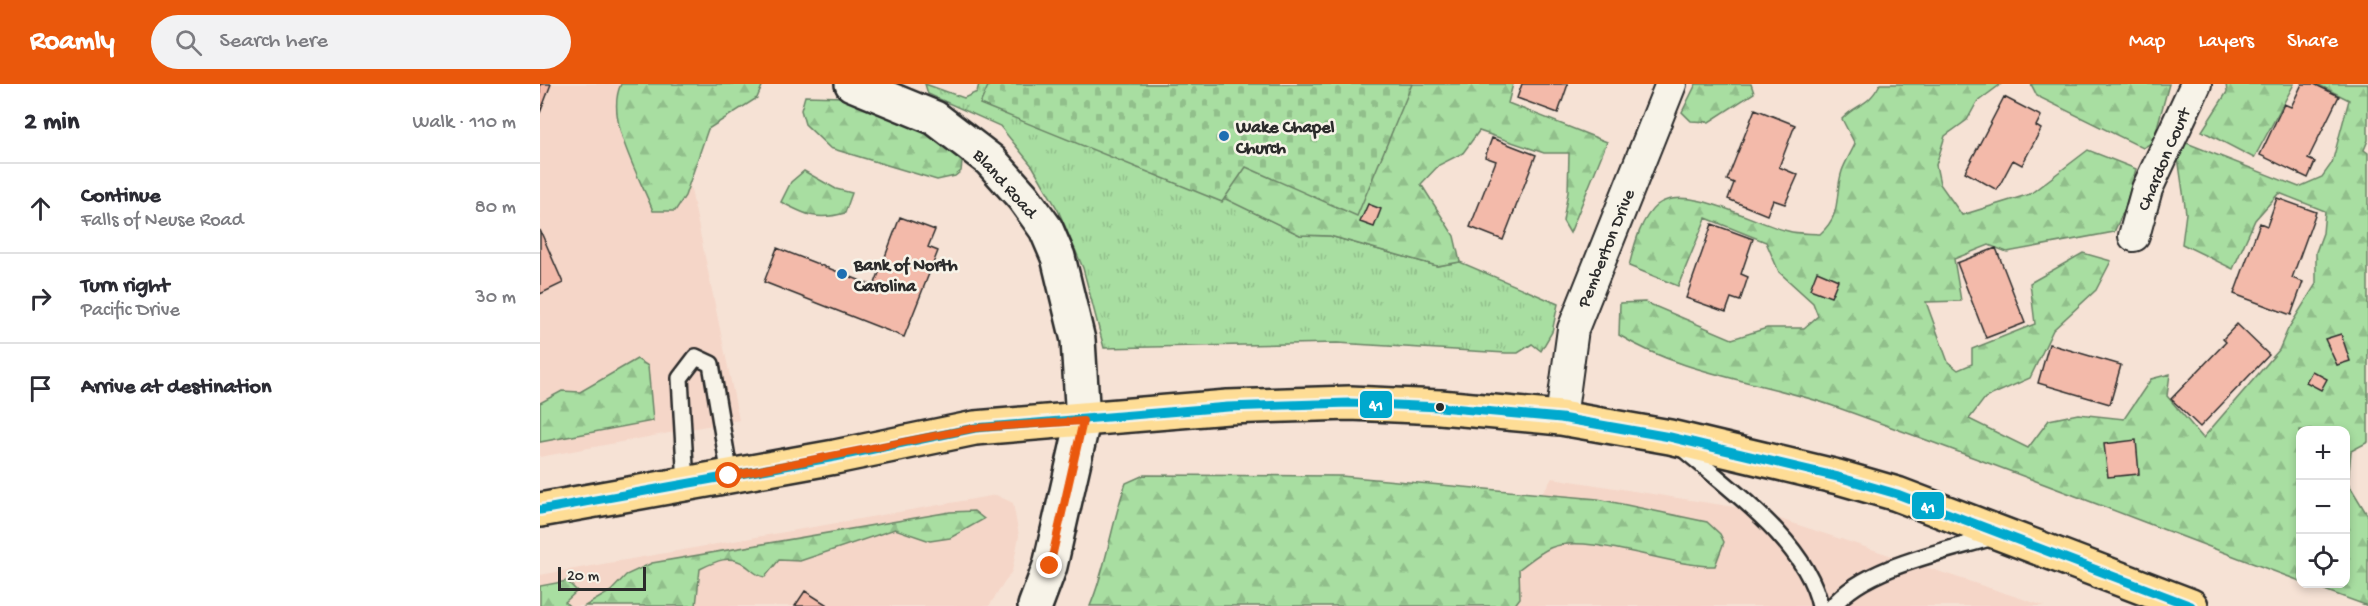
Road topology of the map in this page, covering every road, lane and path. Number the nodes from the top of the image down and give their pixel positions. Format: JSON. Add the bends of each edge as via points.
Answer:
{"nodes":[{"id":1,"x":852,"y":84,"type":"edge"},
{"id":2,"x":1671,"y":84,"type":"edge"},
{"id":3,"x":2196,"y":84,"type":"edge"},
{"id":4,"x":2134,"y":236,"type":"dead end"},
{"id":5,"x":1561,"y":418,"type":"junction"},
{"id":6,"x":1083,"y":421,"type":"junction"},
{"id":7,"x":1670,"y":437,"type":"junction"},
{"id":8,"x":729,"y":476,"type":"junction"},
{"id":9,"x":686,"y":484,"type":"junction"},
{"id":10,"x":540,"y":510,"type":"edge"},
{"id":11,"x":2001,"y":534,"type":"junction"},
{"id":12,"x":1035,"y":606,"type":"edge"},
{"id":13,"x":1820,"y":606,"type":"edge"},
{"id":14,"x":1833,"y":606,"type":"edge"},
{"id":15,"x":2191,"y":606,"type":"edge"}],
"edges":[{"from":1,"to":6,"type":"street","name":"Bland Road","via":[[935,118],[961,135],[1023,196],[1046,229],[1061,266],[1078,340]]},
{"from":2,"to":5,"type":"street","name":"Pemberton Drive","via":[[1572,329]]},
{"from":3,"to":4,"type":"street","name":"Chardon Court","via":[[2147,189]]},
{"from":5,"to":6,"type":"main road","via":[[1350,404],[1228,407]]},
{"from":5,"to":7,"type":"main road"},
{"from":6,"to":8,"type":"main road","via":[[975,428]]},
{"from":6,"to":12,"type":"street","name":"Bland Road","via":[[1050,566]]},
{"from":7,"to":11,"type":"main road","via":[[1771,459],[1897,494]]},
{"from":7,"to":13,"type":"lane","via":[[1793,549],[1811,579]]},
{"from":8,"to":9,"type":"main road"},
{"from":8,"to":9,"type":"lane","via":[[711,364],[696,357],[680,378]]},
{"from":9,"to":10,"type":"main road"},
{"from":11,"to":14,"type":"lane","via":[[1860,582]]},
{"from":11,"to":15,"type":"main road"}]}
